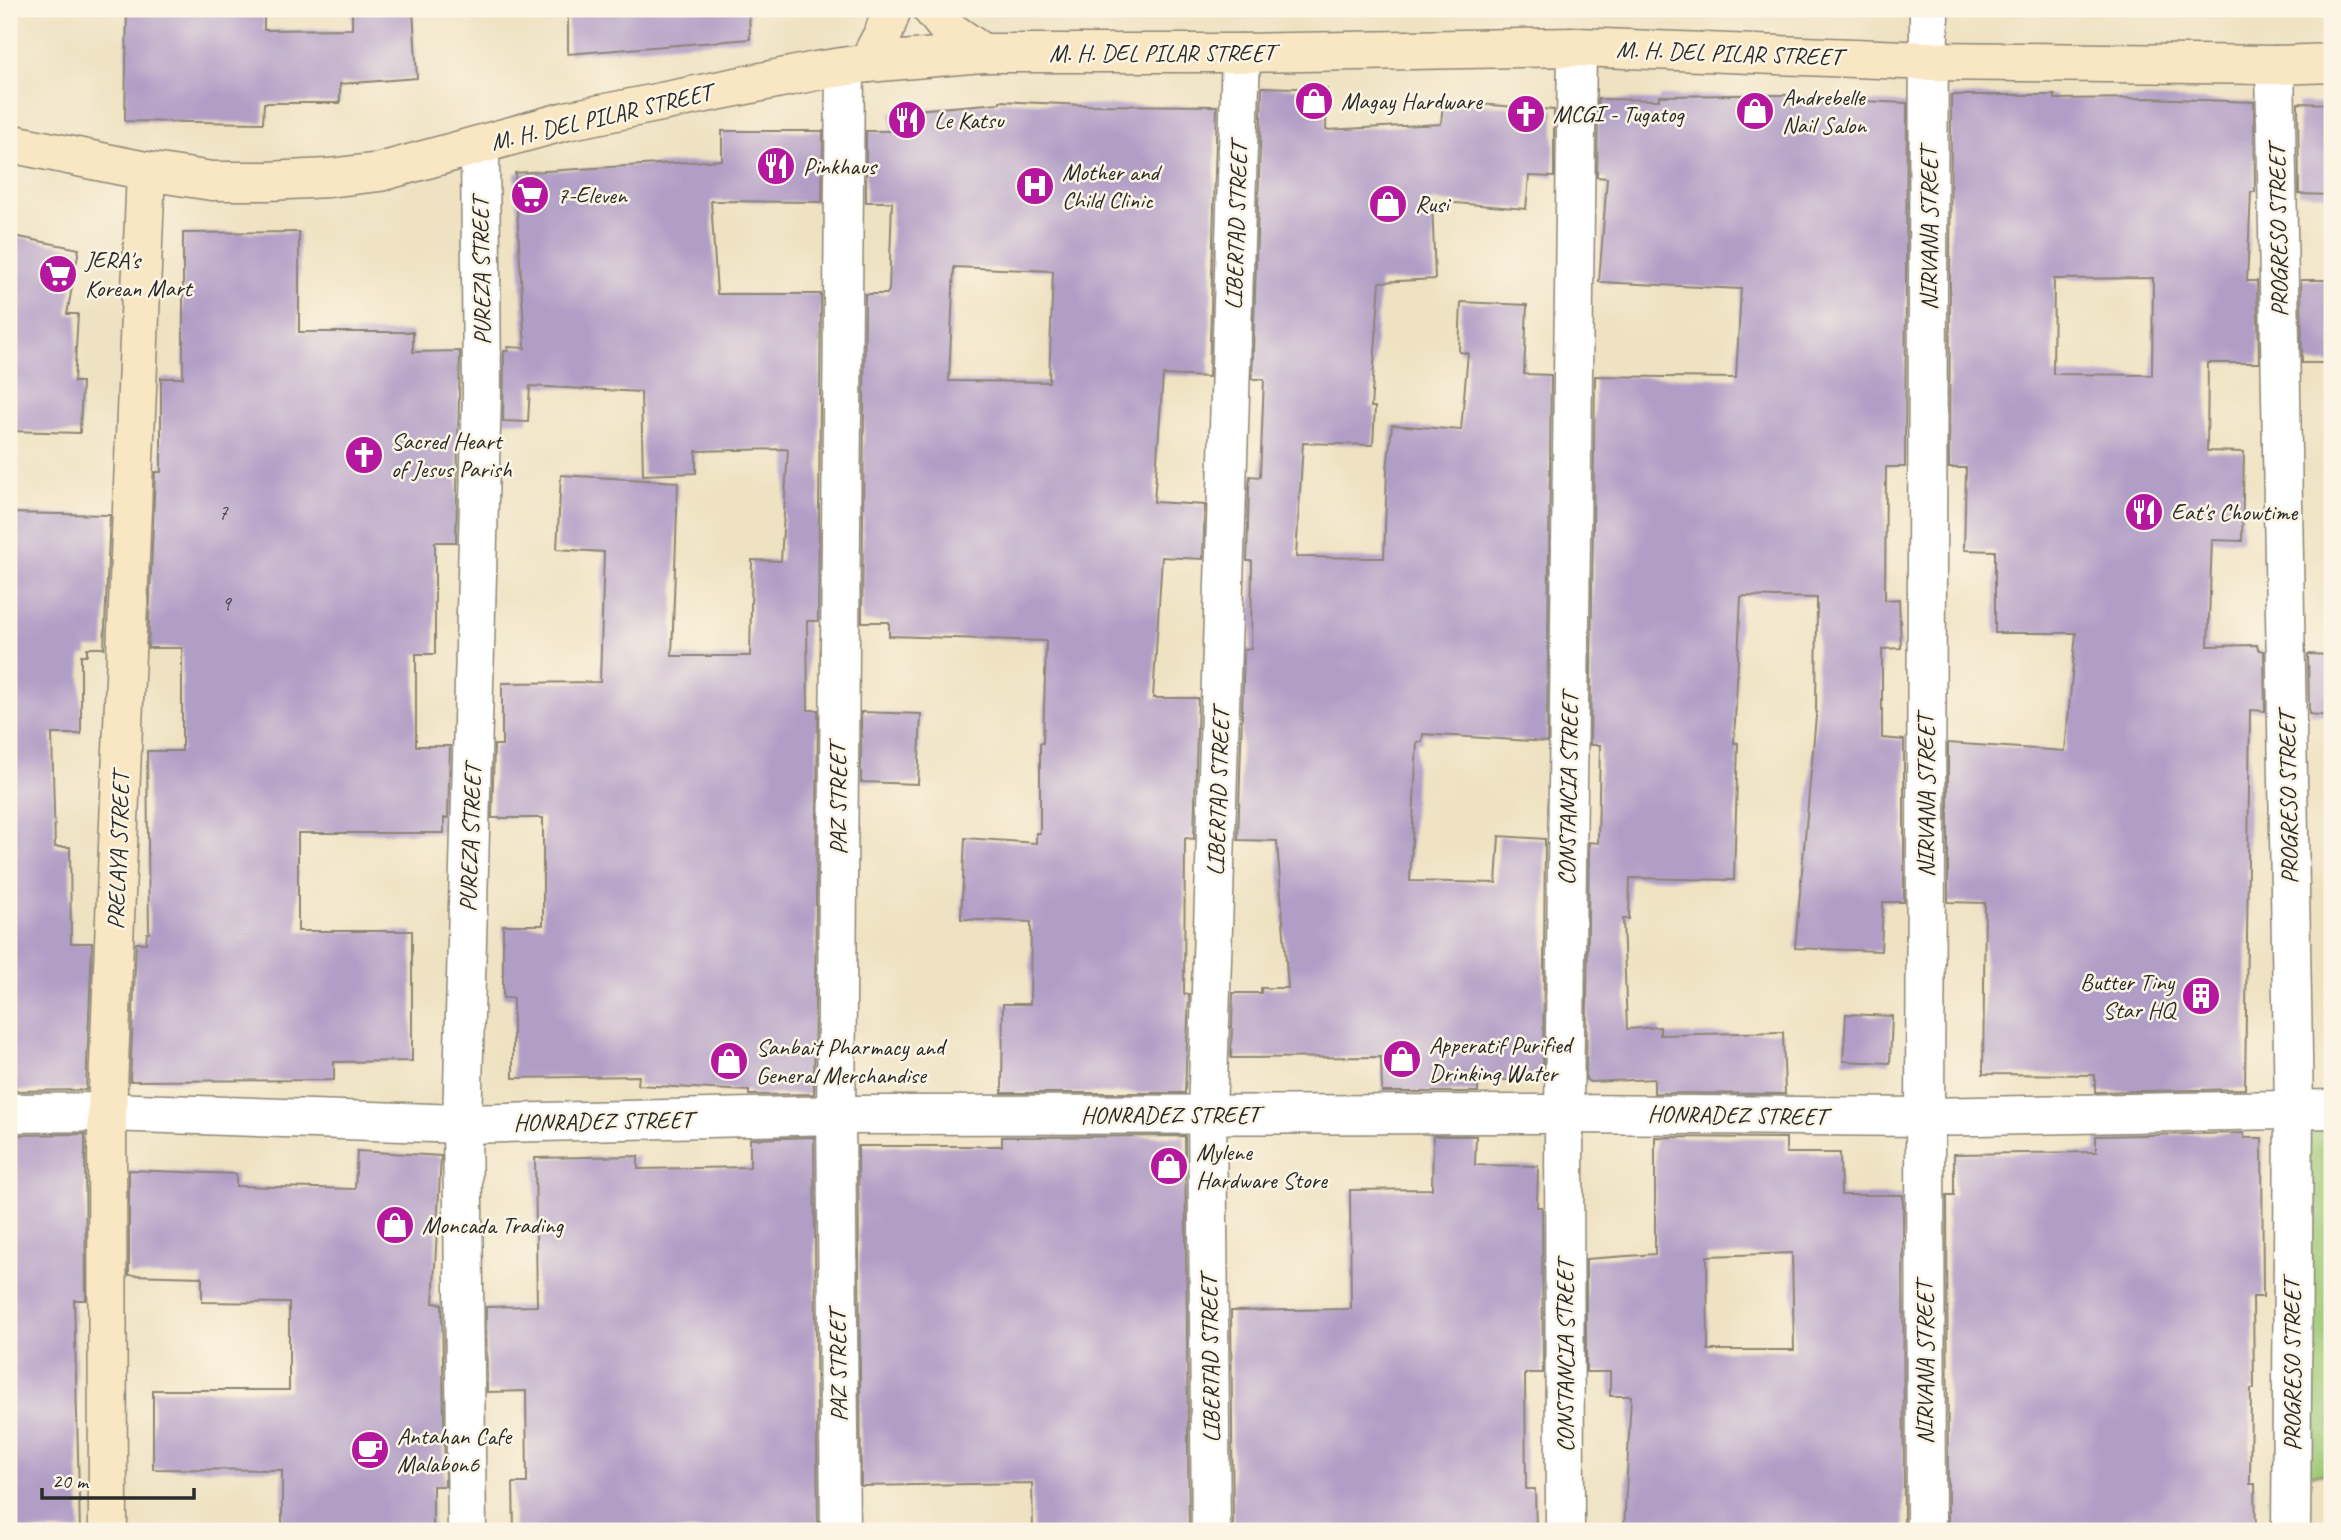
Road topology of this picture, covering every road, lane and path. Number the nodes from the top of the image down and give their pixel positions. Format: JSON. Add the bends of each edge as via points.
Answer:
{"nodes":[{"id":1,"x":892,"y":9,"type":"edge"},
{"id":2,"x":932,"y":9,"type":"edge"},
{"id":3,"x":1929,"y":9,"type":"edge"},
{"id":4,"x":1577,"y":47,"type":"junction"},
{"id":5,"x":982,"y":53,"type":"junction"},
{"id":6,"x":1241,"y":53,"type":"junction"},
{"id":7,"x":1930,"y":61,"type":"junction"},
{"id":8,"x":2332,"y":63,"type":"edge"},
{"id":9,"x":856,"y":65,"type":"junction"},
{"id":10,"x":2275,"y":65,"type":"junction"},
{"id":11,"x":9,"y":143,"type":"edge"},
{"id":12,"x":480,"y":145,"type":"junction"},
{"id":13,"x":146,"y":171,"type":"junction"},
{"id":14,"x":2294,"y":1109,"type":"junction"},
{"id":15,"x":2332,"y":1110,"type":"edge"},
{"id":16,"x":107,"y":1112,"type":"junction"},
{"id":17,"x":9,"y":1113,"type":"edge"},
{"id":18,"x":1564,"y":1114,"type":"junction"},
{"id":19,"x":836,"y":1115,"type":"junction"},
{"id":20,"x":1207,"y":1115,"type":"junction"},
{"id":21,"x":1925,"y":1117,"type":"junction"},
{"id":22,"x":462,"y":1124,"type":"junction"},
{"id":23,"x":108,"y":1531,"type":"edge"},
{"id":24,"x":467,"y":1531,"type":"edge"},
{"id":25,"x":840,"y":1531,"type":"edge"},
{"id":26,"x":1211,"y":1531,"type":"edge"},
{"id":27,"x":1565,"y":1531,"type":"edge"},
{"id":28,"x":1926,"y":1531,"type":"edge"},
{"id":29,"x":2291,"y":1531,"type":"edge"}],
"edges":[{"from":1,"to":9,"type":"main road","via":[[884,32]]},
{"from":2,"to":5,"type":"main road","via":[[950,31]]},
{"from":3,"to":7,"type":"street","name":"NIRVANA STREET"},
{"from":4,"to":6,"type":"main road","name":"M. H. DEL PILAR STREET"},
{"from":4,"to":7,"type":"main road","name":"M. H. DEL PILAR STREET"},
{"from":4,"to":18,"type":"street","name":"CONSTANCIA STREET"},
{"from":5,"to":6,"type":"main road","name":"M. H. DEL PILAR STREET"},
{"from":5,"to":9,"type":"main road","name":"M. H. DEL PILAR STREET"},
{"from":6,"to":20,"type":"street","name":"LIBERTAD STREET"},
{"from":7,"to":10,"type":"main road","name":"M. H. DEL PILAR STREET"},
{"from":7,"to":21,"type":"street","name":"NIRVANA STREET"},
{"from":8,"to":10,"type":"main road","name":"M. H. DEL PILAR STREET"},
{"from":9,"to":12,"type":"main road","name":"M. H. DEL PILAR STREET","via":[[566,121]]},
{"from":9,"to":19,"type":"street","name":"PAZ STREET"},
{"from":10,"to":14,"type":"street","name":"PROGRESO STREET"},
{"from":11,"to":13,"type":"main road","name":"M. H. DEL PILAR STREET"},
{"from":12,"to":13,"type":"main road","name":"M. H. DEL PILAR STREET","via":[[380,172],[328,178],[212,181]]},
{"from":12,"to":22,"type":"street","name":"PUREZA STREET","via":[[482,391]]},
{"from":13,"to":16,"type":"main road","name":"PRELAYA STREET"},
{"from":14,"to":15,"type":"street","name":"HONRADEZ STREET"},
{"from":14,"to":21,"type":"street","name":"HONRADEZ STREET"},
{"from":14,"to":29,"type":"street","name":"PROGRESO STREET"},
{"from":16,"to":17,"type":"street","name":"HONRADEZ STREET"},
{"from":16,"to":22,"type":"street","name":"HONRADEZ STREET"},
{"from":16,"to":23,"type":"main road","name":"PRELAYA STREET"},
{"from":18,"to":20,"type":"street","name":"HONRADEZ STREET"},
{"from":18,"to":21,"type":"street","name":"HONRADEZ STREET"},
{"from":18,"to":27,"type":"street","name":"CONSTANCIA STREET"},
{"from":19,"to":20,"type":"street","name":"HONRADEZ STREET"},
{"from":19,"to":22,"type":"street","name":"HONRADEZ STREET"},
{"from":19,"to":25,"type":"street","name":"PAZ STREET"},
{"from":20,"to":26,"type":"street","name":"LIBERTAD STREET"},
{"from":21,"to":28,"type":"street","name":"NIRVANA STREET"},
{"from":22,"to":24,"type":"street","name":"PUREZA STREET"}]}
